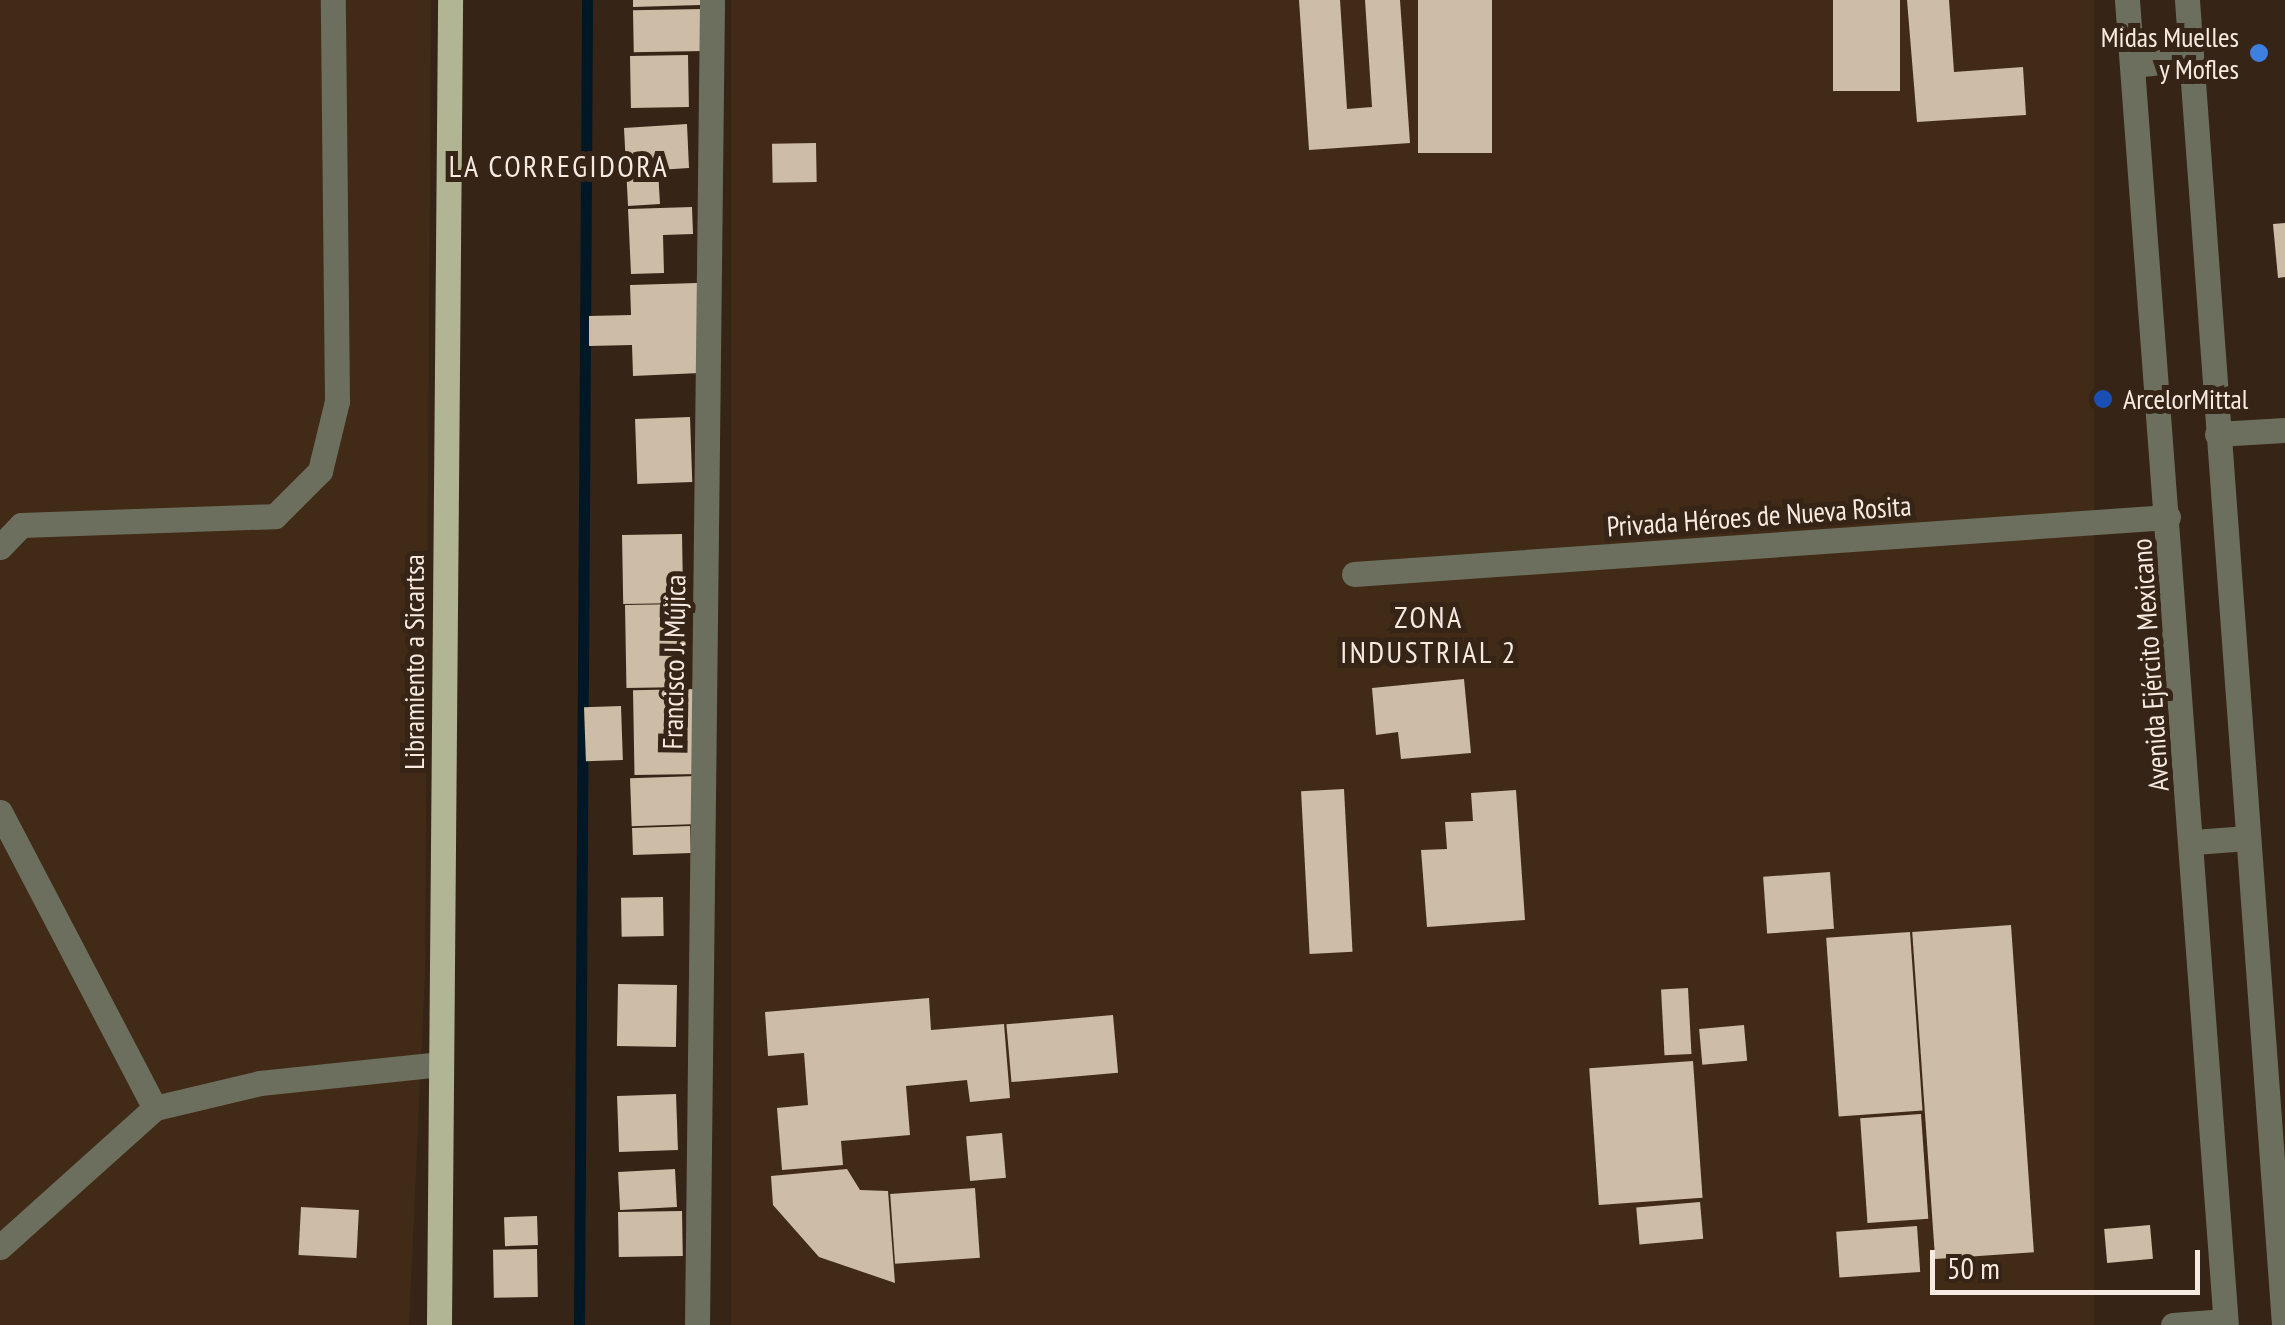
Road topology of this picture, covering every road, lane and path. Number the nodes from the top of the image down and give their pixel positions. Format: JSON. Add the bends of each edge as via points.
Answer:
{"nodes":[{"id":1,"x":333,"y":0,"type":"edge"},
{"id":2,"x":450,"y":0,"type":"edge"},
{"id":3,"x":712,"y":0,"type":"edge"},
{"id":4,"x":2127,"y":0,"type":"edge"},
{"id":5,"x":2187,"y":0,"type":"edge"},
{"id":6,"x":2191,"y":59,"type":"junction"},
{"id":7,"x":2132,"y":64,"type":"junction"},
{"id":8,"x":2285,"y":430,"type":"edge"},
{"id":9,"x":2217,"y":434,"type":"junction"},
{"id":10,"x":2168,"y":517,"type":"junction"},
{"id":11,"x":0,"y":547,"type":"edge"},
{"id":12,"x":1354,"y":574,"type":"dead end"},
{"id":13,"x":0,"y":812,"type":"edge"},
{"id":14,"x":2246,"y":838,"type":"junction"},
{"id":15,"x":2194,"y":842,"type":"junction"},
{"id":16,"x":440,"y":1064,"type":"junction"},
{"id":17,"x":155,"y":1108,"type":"junction"},
{"id":18,"x":2281,"y":1194,"type":"edge"},
{"id":19,"x":0,"y":1248,"type":"edge"},
{"id":20,"x":2225,"y":1323,"type":"edge"},
{"id":21,"x":439,"y":1325,"type":"edge"},
{"id":22,"x":697,"y":1325,"type":"edge"},
{"id":23,"x":2172,"y":1325,"type":"edge"},
{"id":24,"x":2284,"y":1325,"type":"edge"}],
"edges":[{"from":1,"to":11,"type":"street","via":[[337,401],[320,471],[275,516],[21,525]]},
{"from":2,"to":16,"type":"main road","name":"Libramiento a Sicartsa"},
{"from":3,"to":22,"type":"street","name":"Francisco J. Mújica"},
{"from":4,"to":7,"type":"street","name":"Avenida Ejército Mexicano"},
{"from":5,"to":6,"type":"street"},
{"from":6,"to":7,"type":"street"},
{"from":6,"to":9,"type":"street"},
{"from":7,"to":10,"type":"street","name":"Avenida Ejército Mexicano"},
{"from":8,"to":9,"type":"street"},
{"from":9,"to":14,"type":"street"},
{"from":10,"to":12,"type":"street","name":"Privada Héroes de Nueva Rosita"},
{"from":10,"to":15,"type":"street","name":"Avenida Ejército Mexicano"},
{"from":13,"to":17,"type":"street"},
{"from":14,"to":15,"type":"street"},
{"from":14,"to":18,"type":"street"},
{"from":15,"to":20,"type":"street","name":"Avenida Ejército Mexicano"},
{"from":16,"to":17,"type":"street","via":[[260,1083]]},
{"from":16,"to":21,"type":"main road","name":"Libramiento a Sicartsa"},
{"from":17,"to":19,"type":"street"},
{"from":18,"to":24,"type":"street"},
{"from":20,"to":23,"type":"street"}]}
